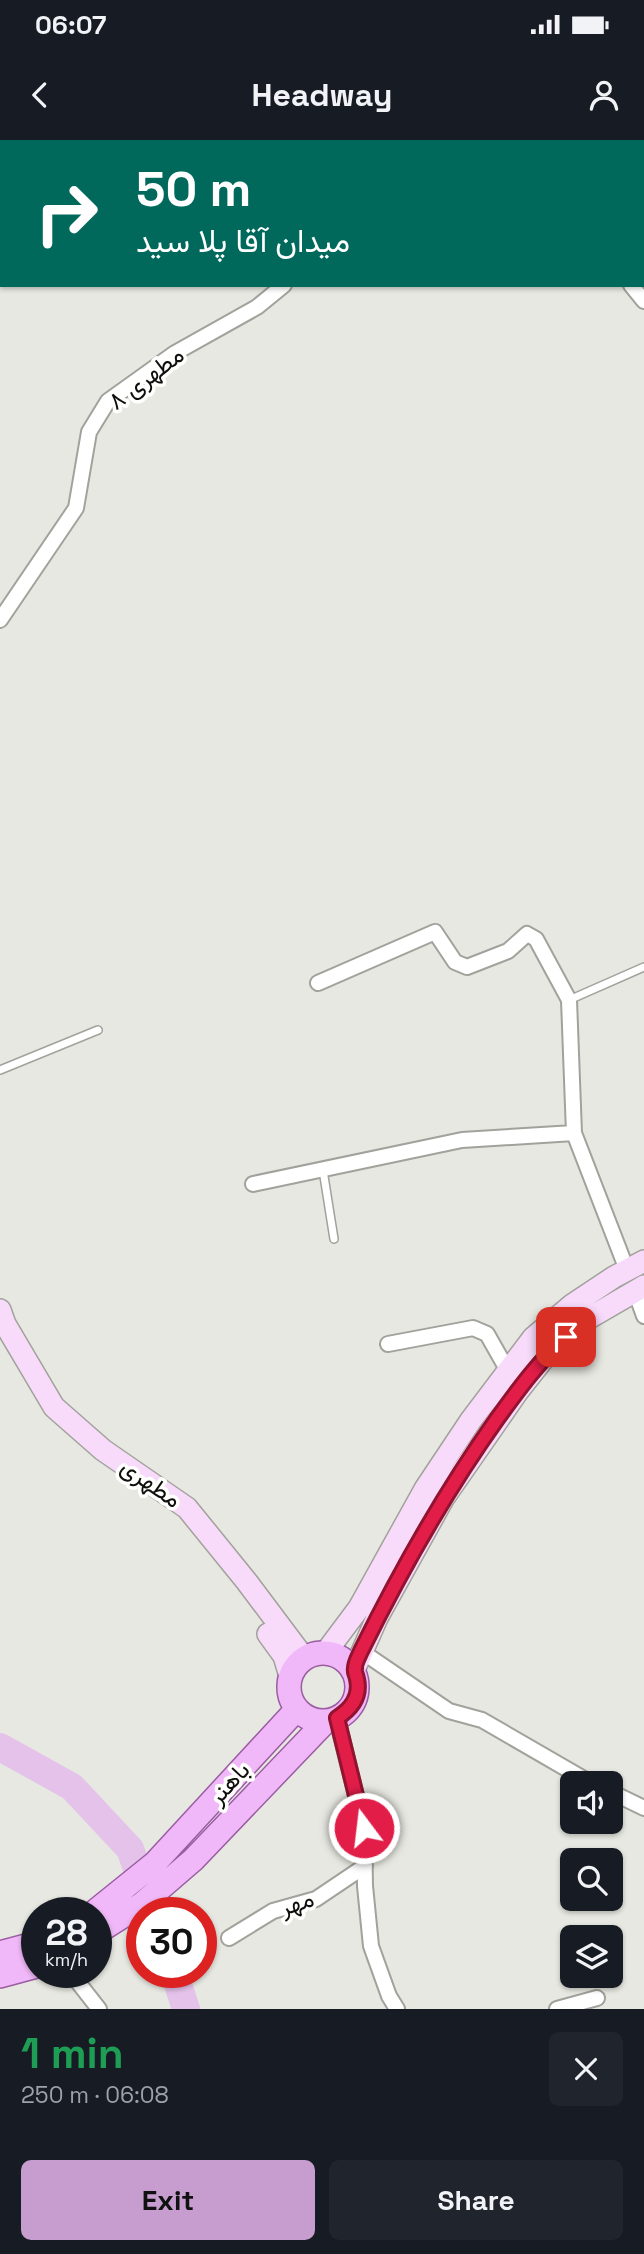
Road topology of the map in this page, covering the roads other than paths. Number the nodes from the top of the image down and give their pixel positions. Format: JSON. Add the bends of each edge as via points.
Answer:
{"nodes":[{"id":1,"x":282,"y":287,"type":"edge"},
{"id":2,"x":633,"y":287,"type":"edge"},
{"id":3,"x":644,"y":301,"type":"edge"},
{"id":4,"x":0,"y":620,"type":"edge"},
{"id":5,"x":644,"y":967,"type":"edge"},
{"id":6,"x":318,"y":983,"type":"dead end"},
{"id":7,"x":569,"y":999,"type":"junction"},
{"id":8,"x":98,"y":1030,"type":"dead end"},
{"id":9,"x":0,"y":1070,"type":"edge"},
{"id":10,"x":574,"y":1133,"type":"junction"},
{"id":11,"x":323,"y":1170,"type":"junction"},
{"id":12,"x":253,"y":1184,"type":"dead end"},
{"id":13,"x":334,"y":1239,"type":"dead end"},
{"id":14,"x":636,"y":1266,"type":"edge"},
{"id":15,"x":640,"y":1288,"type":"edge"},
{"id":16,"x":0,"y":1310,"type":"edge"},
{"id":17,"x":644,"y":1316,"type":"edge"},
{"id":18,"x":0,"y":1343,"type":"edge"},
{"id":19,"x":388,"y":1344,"type":"dead end"},
{"id":20,"x":508,"y":1371,"type":"junction"},
{"id":21,"x":357,"y":1660,"type":"junction"},
{"id":22,"x":307,"y":1662,"type":"junction"},
{"id":23,"x":297,"y":1709,"type":"junction"},
{"id":24,"x":331,"y":1720,"type":"junction"},
{"id":25,"x":570,"y":1771,"type":"edge"},
{"id":26,"x":623,"y":1798,"type":"edge"},
{"id":27,"x":644,"y":1808,"type":"edge"},
{"id":28,"x":365,"y":1866,"type":"junction"},
{"id":29,"x":162,"y":1872,"type":"junction"},
{"id":30,"x":112,"y":1898,"type":"edge"},
{"id":31,"x":112,"y":1923,"type":"edge"},
{"id":32,"x":229,"y":1938,"type":"dead end"},
{"id":33,"x":21,"y":1947,"type":"edge"},
{"id":34,"x":0,"y":1953,"type":"edge"},
{"id":35,"x":21,"y":1970,"type":"edge"},
{"id":36,"x":0,"y":1976,"type":"edge"},
{"id":37,"x":83,"y":1988,"type":"edge"},
{"id":38,"x":597,"y":1997,"type":"dead end"},
{"id":39,"x":395,"y":2008,"type":"edge"},
{"id":40,"x":99,"y":2009,"type":"edge"},
{"id":41,"x":557,"y":2009,"type":"edge"}],
"edges":[{"from":1,"to":4,"type":"street","name":"مطهری ۸","via":[[108,401],[89,432],[76,508]]},
{"from":2,"to":3,"type":"street"},
{"from":5,"to":7,"type":"lane"},
{"from":6,"to":7,"type":"street","via":[[435,932],[455,962],[467,967],[508,951],[527,934],[536,939]]},
{"from":7,"to":10,"type":"street"},
{"from":8,"to":9,"type":"lane"},
{"from":10,"to":11,"type":"street","via":[[462,1140]]},
{"from":10,"to":14,"type":"street"},
{"from":11,"to":12,"type":"street"},
{"from":11,"to":13,"type":"lane"},
{"from":14,"to":20,"type":"main road","via":[[572,1305],[533,1338]]},
{"from":15,"to":17,"type":"street"},
{"from":15,"to":21,"type":"main road","via":[[584,1321],[548,1353],[518,1391],[443,1499]]},
{"from":16,"to":22,"type":"main road","name":"مطهری","via":[[54,1407],[103,1450],[187,1508]]},
{"from":18,"to":22,"type":"main road","name":"مطهری","via":[[44,1416],[94,1461],[178,1518],[284,1656]]},
{"from":19,"to":20,"type":"street","via":[[473,1328],[487,1334]]},
{"from":20,"to":22,"type":"main road","via":[[425,1489],[359,1608]]},
{"from":21,"to":22,"type":"main road","via":[[346,1661],[337,1654]]},
{"from":21,"to":24,"type":"main road","via":[[354,1703]]},
{"from":21,"to":25,"type":"street","via":[[449,1710],[482,1720]]},
{"from":22,"to":23,"type":"main road","via":[[289,1688]]},
{"from":23,"to":24,"type":"main road","via":[[305,1716]]},
{"from":23,"to":29,"type":"main road","name":"باهنر"},
{"from":24,"to":28,"type":"street","via":[[364,1828]]},
{"from":24,"to":29,"type":"main road","name":"باهنر","via":[[193,1860]]},
{"from":26,"to":27,"type":"street"},
{"from":28,"to":32,"type":"street","name":"مهر","via":[[316,1899],[272,1911]]},
{"from":28,"to":39,"type":"street","via":[[371,1946]]},
{"from":29,"to":30,"type":"main road","via":[[129,1884]]},
{"from":29,"to":31,"type":"main road","via":[[142,1904]]},
{"from":33,"to":34,"type":"main road"},
{"from":35,"to":36,"type":"main road"},
{"from":37,"to":40,"type":"street"},
{"from":38,"to":41,"type":"street"}]}
